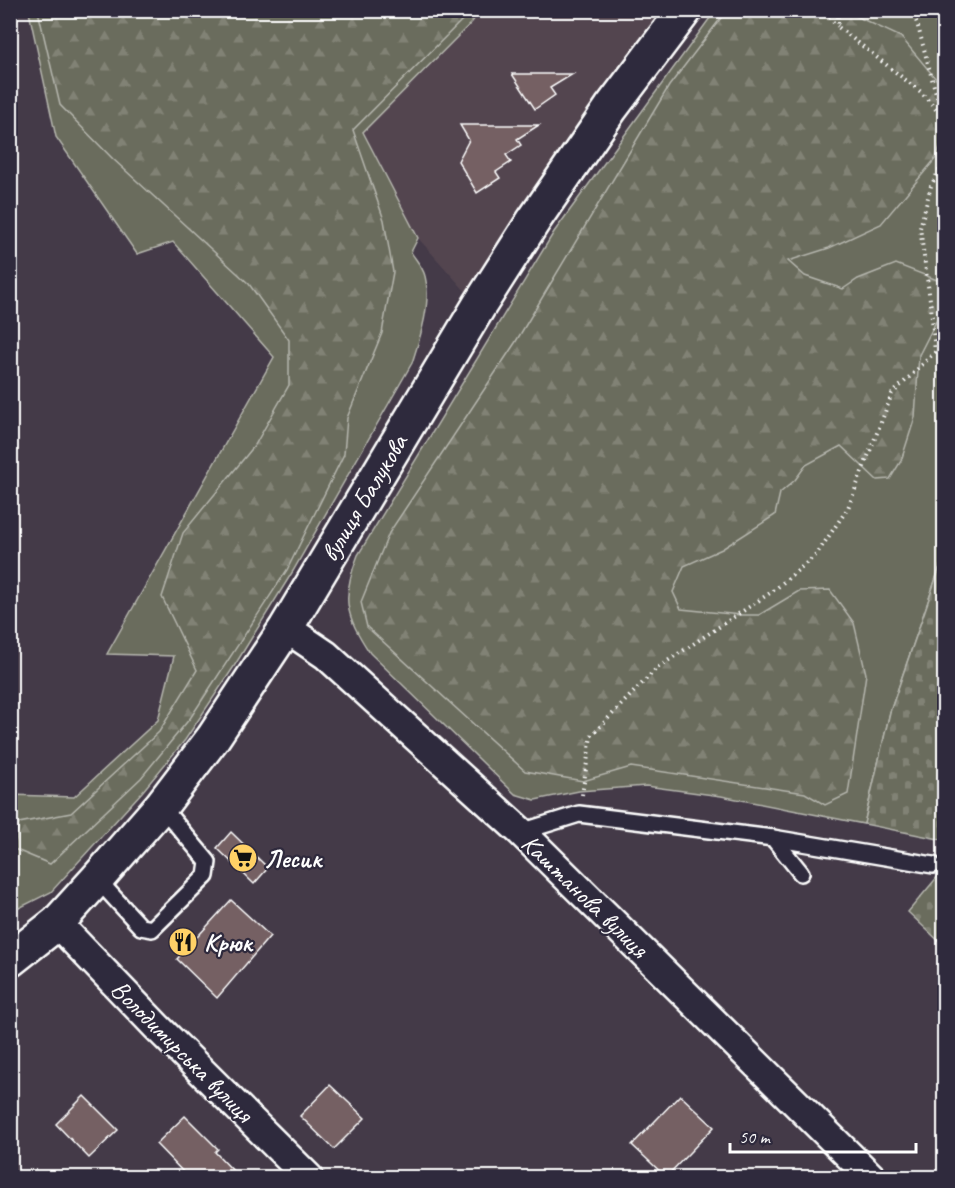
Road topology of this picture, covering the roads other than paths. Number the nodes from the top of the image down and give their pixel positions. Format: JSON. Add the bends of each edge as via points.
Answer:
{"nodes":[{"id":1,"x":685,"y":10,"type":"edge"},
{"id":2,"x":286,"y":628,"type":"junction"},
{"id":3,"x":161,"y":806,"type":"junction"},
{"id":4,"x":521,"y":832,"type":"junction"},
{"id":5,"x":773,"y":838,"type":"junction"},
{"id":6,"x":933,"y":865,"type":"dead end"},
{"id":7,"x":801,"y":873,"type":"dead end"},
{"id":8,"x":97,"y":879,"type":"junction"},
{"id":9,"x":57,"y":923,"type":"junction"},
{"id":10,"x":10,"y":960,"type":"edge"},
{"id":11,"x":309,"y":1178,"type":"edge"},
{"id":12,"x":872,"y":1178,"type":"edge"}],
"edges":[{"from":1,"to":2,"type":"main road","name":"вулиця Балукова","via":[[534,220]]},
{"from":2,"to":3,"type":"main road","name":"вулиця Балукова","via":[[213,738]]},
{"from":2,"to":4,"type":"street","name":"Каштанова вулиця","via":[[326,655]]},
{"from":3,"to":8,"type":"main road","name":"вулиця Балукова"},
{"from":3,"to":8,"type":"lane","via":[[208,862],[206,876],[152,929],[141,927]]},
{"from":4,"to":5,"type":"lane","via":[[579,814]]},
{"from":4,"to":12,"type":"street","name":"Каштанова вулиця"},
{"from":5,"to":6,"type":"lane"},
{"from":5,"to":7,"type":"lane"},
{"from":8,"to":9,"type":"main road","name":"вулиця Балукова"},
{"from":9,"to":10,"type":"main road","name":"вулиця Балукова"},
{"from":9,"to":11,"type":"street","name":"Володимирська вулиця"}]}
